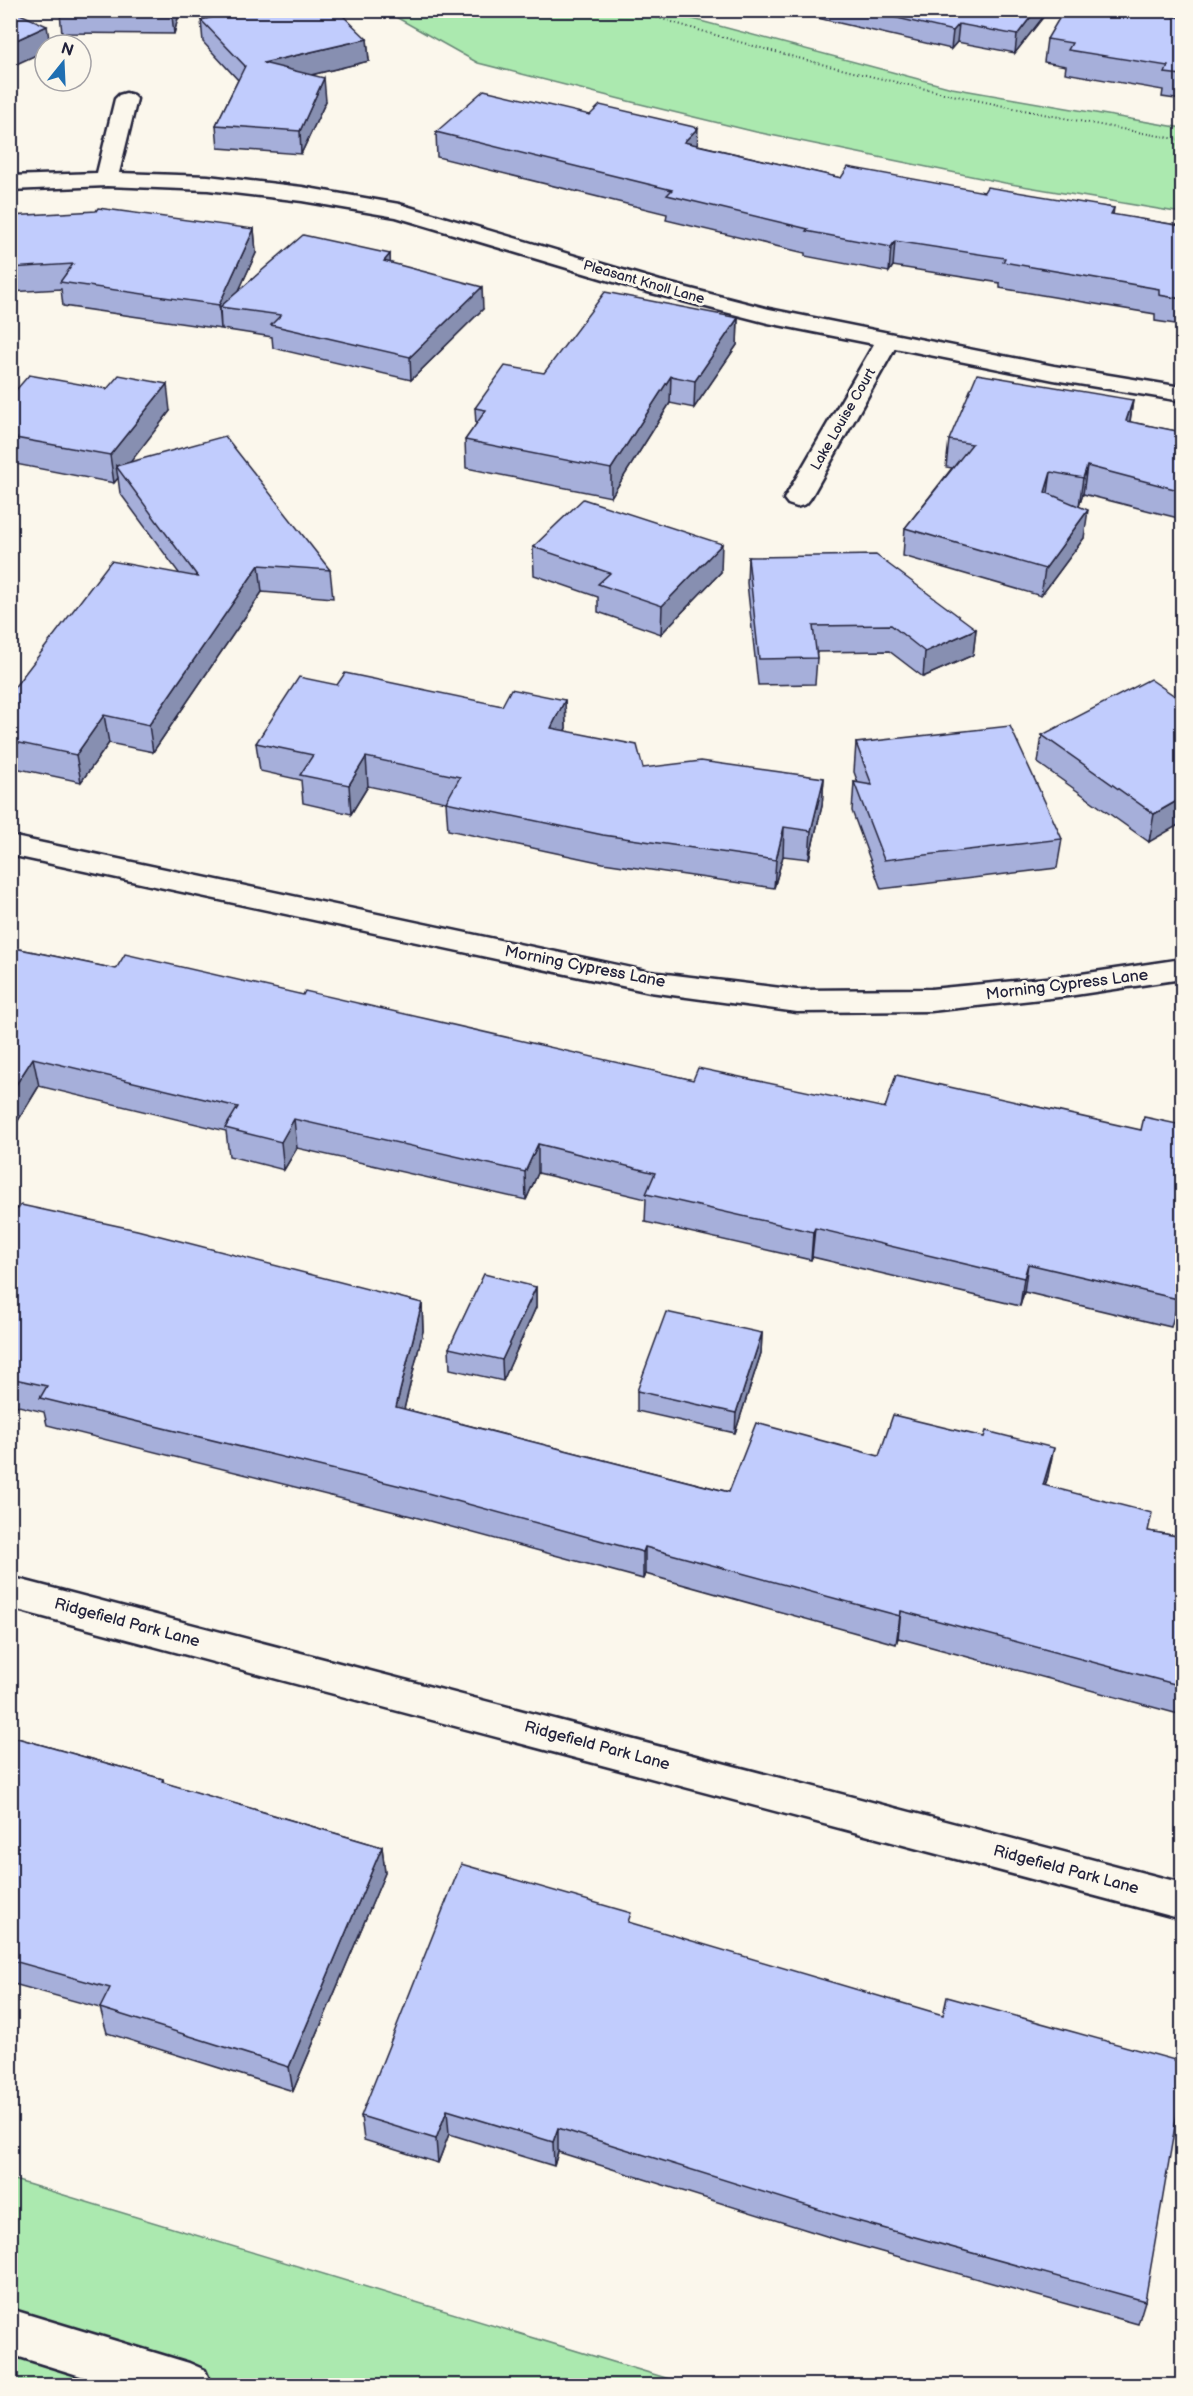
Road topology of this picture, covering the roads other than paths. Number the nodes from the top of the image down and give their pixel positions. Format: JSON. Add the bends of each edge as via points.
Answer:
{"nodes":[{"id":1,"x":126,"y":99,"type":"dead end"},
{"id":2,"x":107,"y":179,"type":"junction"},
{"id":3,"x":10,"y":183,"type":"edge"},
{"id":4,"x":888,"y":340,"type":"junction"},
{"id":5,"x":1182,"y":394,"type":"edge"},
{"id":6,"x":797,"y":499,"type":"dead end"},
{"id":7,"x":10,"y":845,"type":"edge"},
{"id":8,"x":1178,"y":977,"type":"edge"},
{"id":9,"x":10,"y":1592,"type":"edge"},
{"id":10,"x":1182,"y":1901,"type":"edge"},
{"id":11,"x":10,"y":2331,"type":"edge"},
{"id":12,"x":189,"y":2385,"type":"edge"}],
"edges":[{"from":1,"to":2,"type":"street"},
{"from":2,"to":3,"type":"street","name":"Pleasant Knoll Lane"},
{"from":2,"to":4,"type":"street","name":"Pleasant Knoll Lane","via":[[208,183],[302,194],[399,212],[652,286],[768,316]]},
{"from":4,"to":5,"type":"street","name":"Pleasant Knoll Lane"},
{"from":4,"to":6,"type":"street","name":"Lake Louise Court"},
{"from":7,"to":8,"type":"street","name":"Morning Cypress Lane","via":[[650,982],[797,1001],[931,1000]]},
{"from":9,"to":10,"type":"street","name":"Ridgefield Park Lane"},
{"from":11,"to":12,"type":"street"}]}
